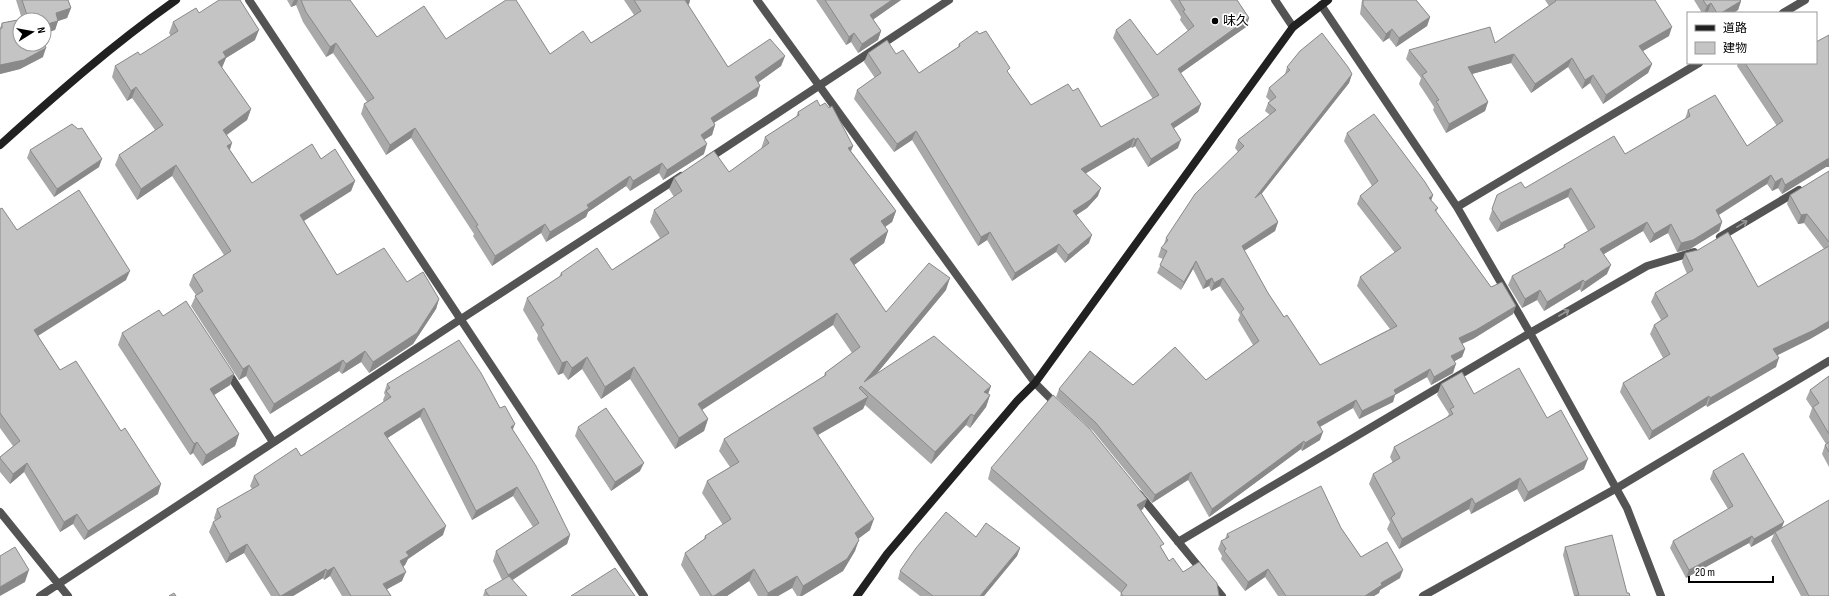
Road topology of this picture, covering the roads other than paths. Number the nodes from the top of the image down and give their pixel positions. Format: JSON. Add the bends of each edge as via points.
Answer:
{"nodes":[{"id":1,"x":176,"y":0,"type":"edge"},
{"id":2,"x":249,"y":0,"type":"edge"},
{"id":3,"x":757,"y":0,"type":"edge"},
{"id":4,"x":949,"y":0,"type":"edge"},
{"id":5,"x":1275,"y":0,"type":"edge"},
{"id":6,"x":1805,"y":0,"type":"edge"},
{"id":7,"x":1324,"y":3,"type":"edge"},
{"id":8,"x":1785,"y":12,"type":"edge"},
{"id":9,"x":1293,"y":27,"type":"junction"},
{"id":10,"x":1697,"y":64,"type":"edge"},
{"id":11,"x":820,"y":86,"type":"junction"},
{"id":12,"x":0,"y":145,"type":"edge"},
{"id":13,"x":700,"y":164,"type":"edge"},
{"id":14,"x":687,"y":172,"type":"edge"},
{"id":15,"x":1808,"y":184,"type":"edge"},
{"id":16,"x":1457,"y":208,"type":"junction"},
{"id":17,"x":1712,"y":242,"type":"edge"},
{"id":18,"x":1698,"y":250,"type":"edge"},
{"id":19,"x":461,"y":319,"type":"junction"},
{"id":20,"x":1530,"y":333,"type":"junction"},
{"id":21,"x":1829,"y":361,"type":"edge"},
{"id":22,"x":224,"y":367,"type":"edge"},
{"id":23,"x":1035,"y":383,"type":"junction"},
{"id":24,"x":1061,"y":410,"type":"edge"},
{"id":25,"x":273,"y":442,"type":"junction"},
{"id":26,"x":1134,"y":488,"type":"edge"},
{"id":27,"x":1617,"y":488,"type":"junction"},
{"id":28,"x":0,"y":512,"type":"edge"},
{"id":29,"x":1178,"y":542,"type":"junction"},
{"id":30,"x":58,"y":584,"type":"junction"},
{"id":31,"x":40,"y":596,"type":"edge"},
{"id":32,"x":68,"y":596,"type":"edge"},
{"id":33,"x":644,"y":596,"type":"edge"},
{"id":34,"x":857,"y":596,"type":"edge"},
{"id":35,"x":1222,"y":596,"type":"edge"},
{"id":36,"x":1424,"y":596,"type":"edge"},
{"id":37,"x":1661,"y":596,"type":"edge"}],
"edges":[{"from":1,"to":12,"type":"street","via":[[83,70]]},
{"from":2,"to":19,"type":"street"},
{"from":3,"to":11,"type":"street"},
{"from":4,"to":11,"type":"street"},
{"from":5,"to":9,"type":"street"},
{"from":6,"to":8,"type":"street"},
{"from":7,"to":9,"type":"street"},
{"from":7,"to":16,"type":"street"},
{"from":9,"to":23,"type":"street"},
{"from":10,"to":16,"type":"street"},
{"from":11,"to":13,"type":"street"},
{"from":11,"to":23,"type":"street"},
{"from":14,"to":19,"type":"street"},
{"from":17,"to":15,"type":"street","one_way":true},
{"from":16,"to":20,"type":"street"},
{"from":20,"to":18,"type":"street","one_way":true,"via":[[1647,266],[1692,254]]},
{"from":19,"to":25,"type":"street"},
{"from":19,"to":33,"type":"street"},
{"from":20,"to":27,"type":"street"},
{"from":20,"to":29,"type":"street"},
{"from":21,"to":27,"type":"street"},
{"from":22,"to":25,"type":"street"},
{"from":23,"to":24,"type":"street"},
{"from":23,"to":34,"type":"street","via":[[887,554]]},
{"from":25,"to":30,"type":"street"},
{"from":26,"to":29,"type":"street"},
{"from":27,"to":36,"type":"street"},
{"from":27,"to":37,"type":"street"},
{"from":28,"to":30,"type":"street"},
{"from":29,"to":35,"type":"street"},
{"from":30,"to":31,"type":"street"},
{"from":30,"to":32,"type":"street"}]}
